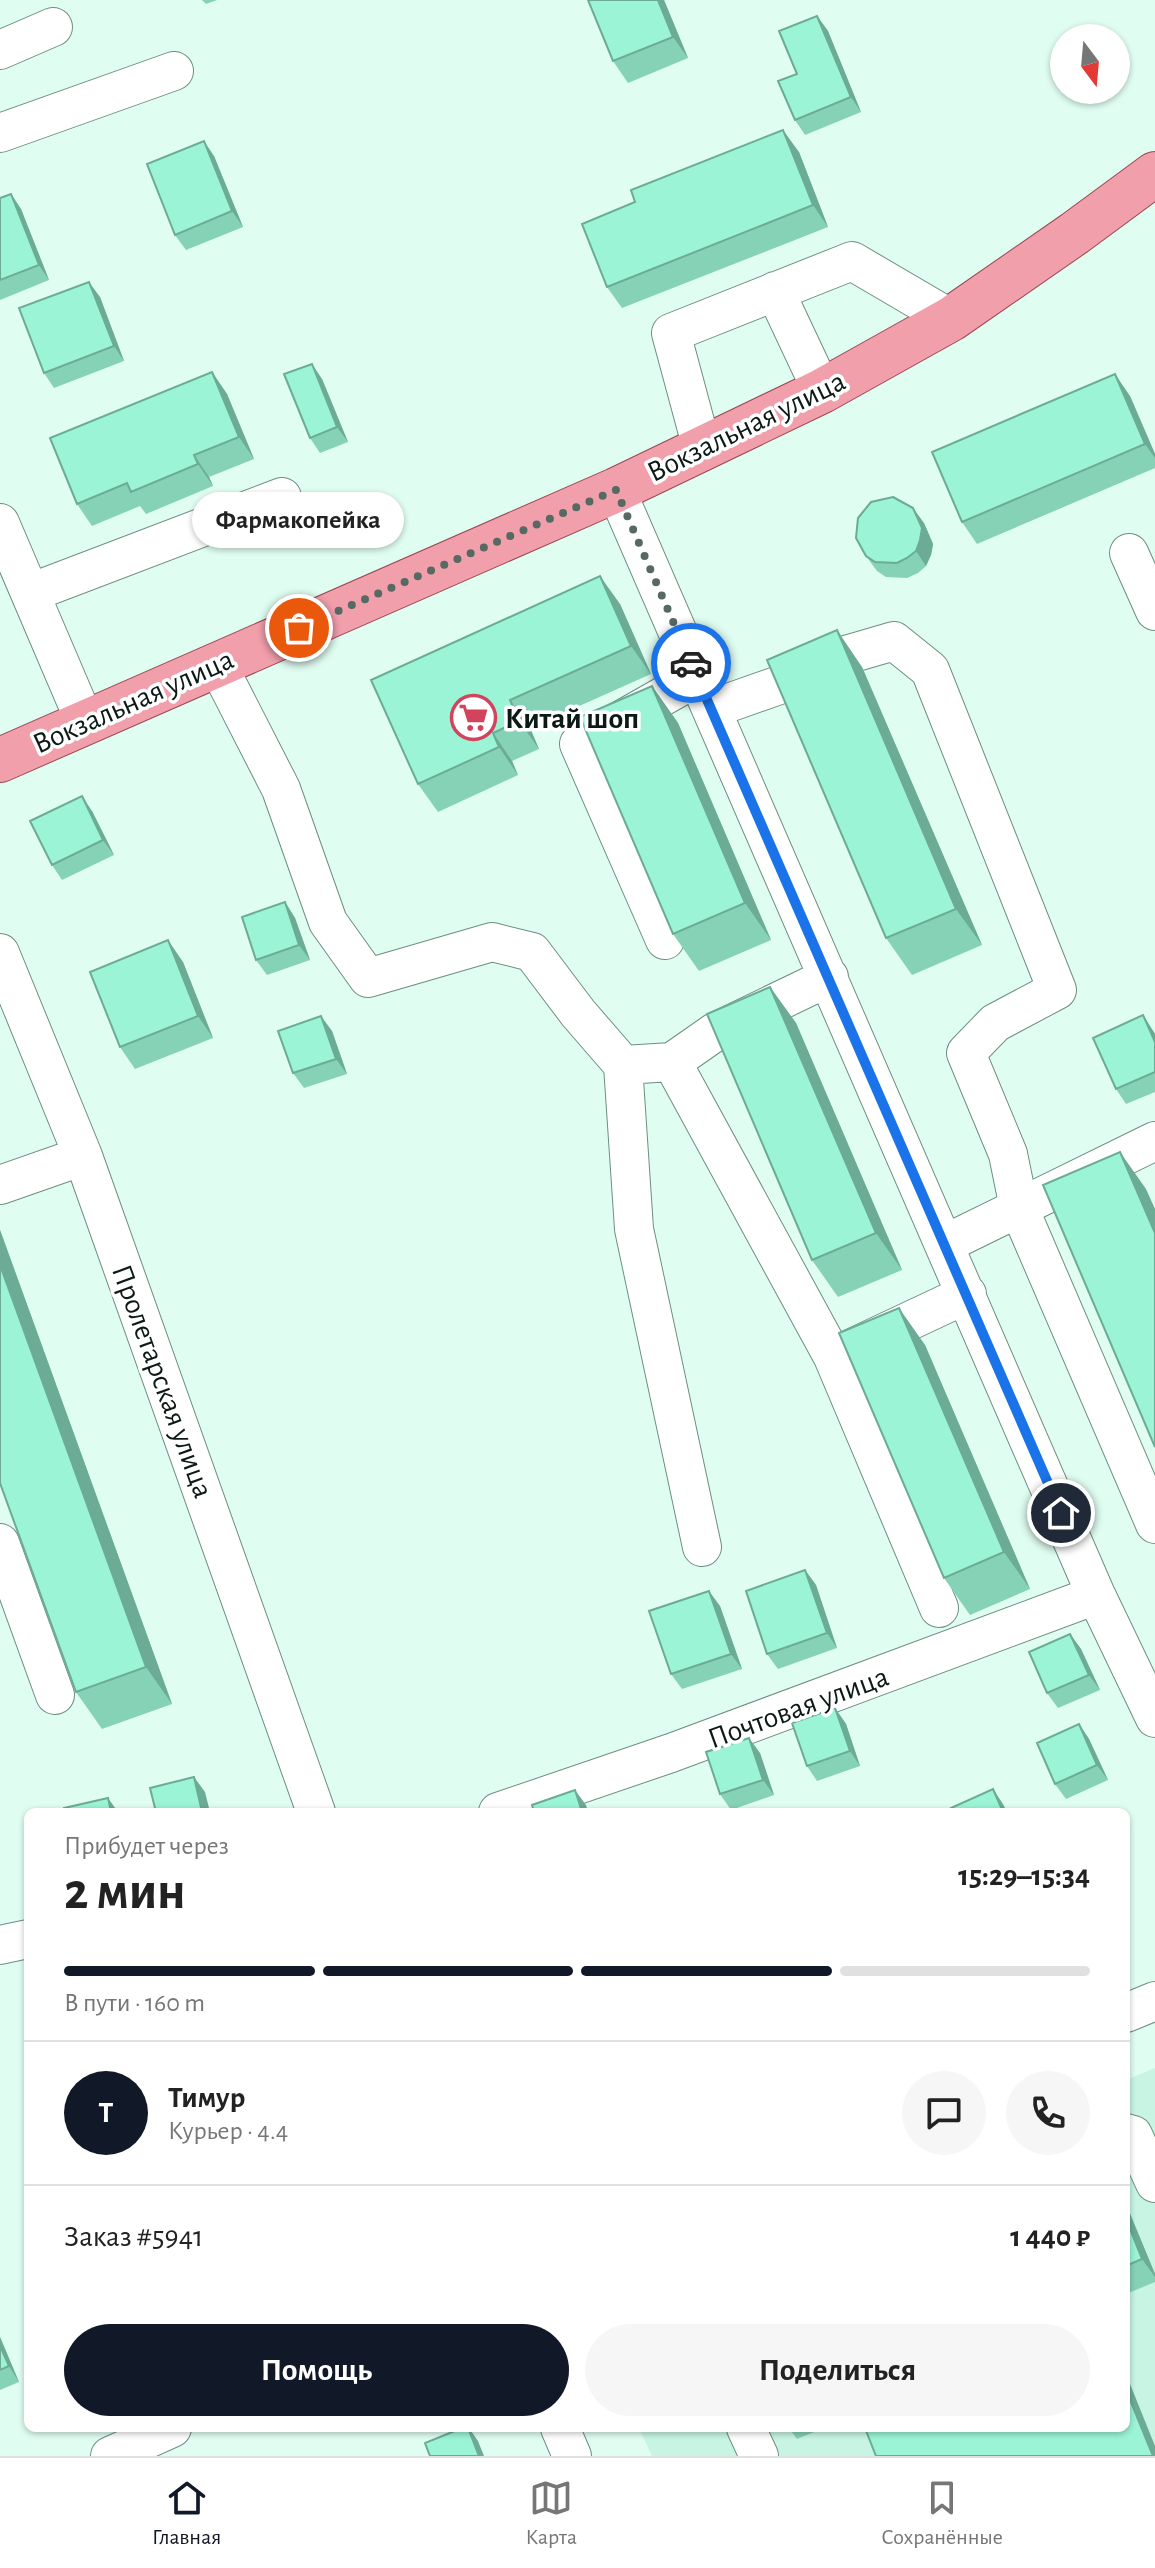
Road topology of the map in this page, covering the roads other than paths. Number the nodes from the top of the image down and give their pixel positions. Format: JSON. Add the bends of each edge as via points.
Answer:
{"nodes":[{"id":1,"x":53,"y":27,"type":"dead end"},
{"id":2,"x":0,"y":50,"type":"edge"},
{"id":3,"x":174,"y":71,"type":"dead end"},
{"id":4,"x":0,"y":133,"type":"edge"},
{"id":5,"x":1155,"y":174,"type":"edge"},
{"id":6,"x":775,"y":291,"type":"junction"},
{"id":7,"x":951,"y":319,"type":"junction"},
{"id":8,"x":822,"y":391,"type":"junction"},
{"id":9,"x":702,"y":448,"type":"junction"},
{"id":10,"x":616,"y":490,"type":"junction"},
{"id":11,"x":282,"y":497,"type":"dead end"},
{"id":12,"x":0,"y":523,"type":"edge"},
{"id":13,"x":1129,"y":553,"type":"dead end"},
{"id":14,"x":30,"y":593,"type":"junction"},
{"id":15,"x":1155,"y":611,"type":"edge"},
{"id":16,"x":217,"y":664,"type":"junction"},
{"id":17,"x":704,"y":693,"type":"junction"},
{"id":18,"x":85,"y":722,"type":"junction"},
{"id":19,"x":0,"y":760,"type":"edge"},
{"id":20,"x":665,"y":940,"type":"edge"},
{"id":21,"x":0,"y":953,"type":"edge"},
{"id":22,"x":829,"y":977,"type":"junction"},
{"id":23,"x":672,"y":1062,"type":"junction"},
{"id":24,"x":623,"y":1065,"type":"junction"},
{"id":25,"x":1155,"y":1141,"type":"edge"},
{"id":26,"x":83,"y":1156,"type":"junction"},
{"id":27,"x":0,"y":1185,"type":"edge"},
{"id":28,"x":1019,"y":1208,"type":"junction"},
{"id":29,"x":945,"y":1244,"type":"junction"},
{"id":30,"x":967,"y":1294,"type":"junction"},
{"id":31,"x":833,"y":1357,"type":"junction"},
{"id":32,"x":1155,"y":1524,"type":"edge"},
{"id":33,"x":0,"y":1543,"type":"edge"},
{"id":34,"x":702,"y":1547,"type":"dead end"},
{"id":35,"x":1096,"y":1595,"type":"junction"},
{"id":36,"x":939,"y":1608,"type":"edge"},
{"id":37,"x":55,"y":1695,"type":"dead end"},
{"id":38,"x":1155,"y":1718,"type":"edge"},
{"id":39,"x":315,"y":1808,"type":"edge"},
{"id":40,"x":510,"y":1808,"type":"edge"},
{"id":41,"x":24,"y":1940,"type":"edge"},
{"id":42,"x":0,"y":1945,"type":"edge"},
{"id":43,"x":1155,"y":2001,"type":"edge"},
{"id":44,"x":1130,"y":2011,"type":"edge"},
{"id":45,"x":1130,"y":2134,"type":"edge"},
{"id":46,"x":1155,"y":2183,"type":"edge"},
{"id":47,"x":164,"y":2432,"type":"edge"},
{"id":48,"x":562,"y":2432,"type":"edge"},
{"id":49,"x":748,"y":2432,"type":"edge"},
{"id":50,"x":116,"y":2455,"type":"edge"},
{"id":51,"x":572,"y":2456,"type":"edge"},
{"id":52,"x":759,"y":2456,"type":"edge"}],
"edges":[{"from":1,"to":2,"type":"street"},
{"from":3,"to":4,"type":"street"},
{"from":5,"to":7,"type":"main road","name":"Вокзальная улица"},
{"from":6,"to":7,"type":"street","via":[[852,261]]},
{"from":6,"to":8,"type":"street"},
{"from":6,"to":9,"type":"street","via":[[671,333]]},
{"from":7,"to":8,"type":"main road","name":"Вокзальная улица"},
{"from":8,"to":9,"type":"main road","name":"Вокзальная улица"},
{"from":9,"to":10,"type":"main road","name":"Вокзальная улица"},
{"from":10,"to":16,"type":"main road","name":"Вокзальная улица"},
{"from":10,"to":17,"type":"street"},
{"from":11,"to":14,"type":"street"},
{"from":12,"to":14,"type":"street"},
{"from":13,"to":15,"type":"street"},
{"from":14,"to":18,"type":"street"},
{"from":16,"to":18,"type":"main road","name":"Вокзальная улица"},
{"from":16,"to":24,"type":"street","via":[[281,789],[328,922],[368,978],[492,942],[532,952]]},
{"from":17,"to":20,"type":"street","via":[[579,744]]},
{"from":17,"to":22,"type":"street"},
{"from":17,"to":28,"type":"street","via":[[788,682],[846,655],[894,641],[930,670],[1057,990],[995,1023],[966,1053],[1008,1154]]},
{"from":18,"to":19,"type":"main road","name":"Вокзальная улица"},
{"from":21,"to":26,"type":"street","name":"Пролетарская улица"},
{"from":22,"to":23,"type":"street","via":[[715,1032]]},
{"from":22,"to":29,"type":"street"},
{"from":23,"to":24,"type":"street"},
{"from":23,"to":31,"type":"street"},
{"from":24,"to":34,"type":"street","via":[[634,1229]]},
{"from":25,"to":28,"type":"street"},
{"from":26,"to":27,"type":"street"},
{"from":26,"to":39,"type":"street","name":"Пролетарская улица"},
{"from":28,"to":29,"type":"street"},
{"from":28,"to":32,"type":"street"},
{"from":29,"to":30,"type":"street"},
{"from":30,"to":31,"type":"street"},
{"from":30,"to":35,"type":"street"},
{"from":31,"to":36,"type":"street"},
{"from":33,"to":37,"type":"street"},
{"from":35,"to":38,"type":"street"},
{"from":35,"to":40,"type":"street","name":"Почтовая улица"},
{"from":41,"to":42,"type":"street"},
{"from":43,"to":44,"type":"street"},
{"from":45,"to":46,"type":"street","via":[[1140,2144]]},
{"from":47,"to":50,"type":"street"},
{"from":48,"to":51,"type":"street"},
{"from":49,"to":52,"type":"street"}]}
